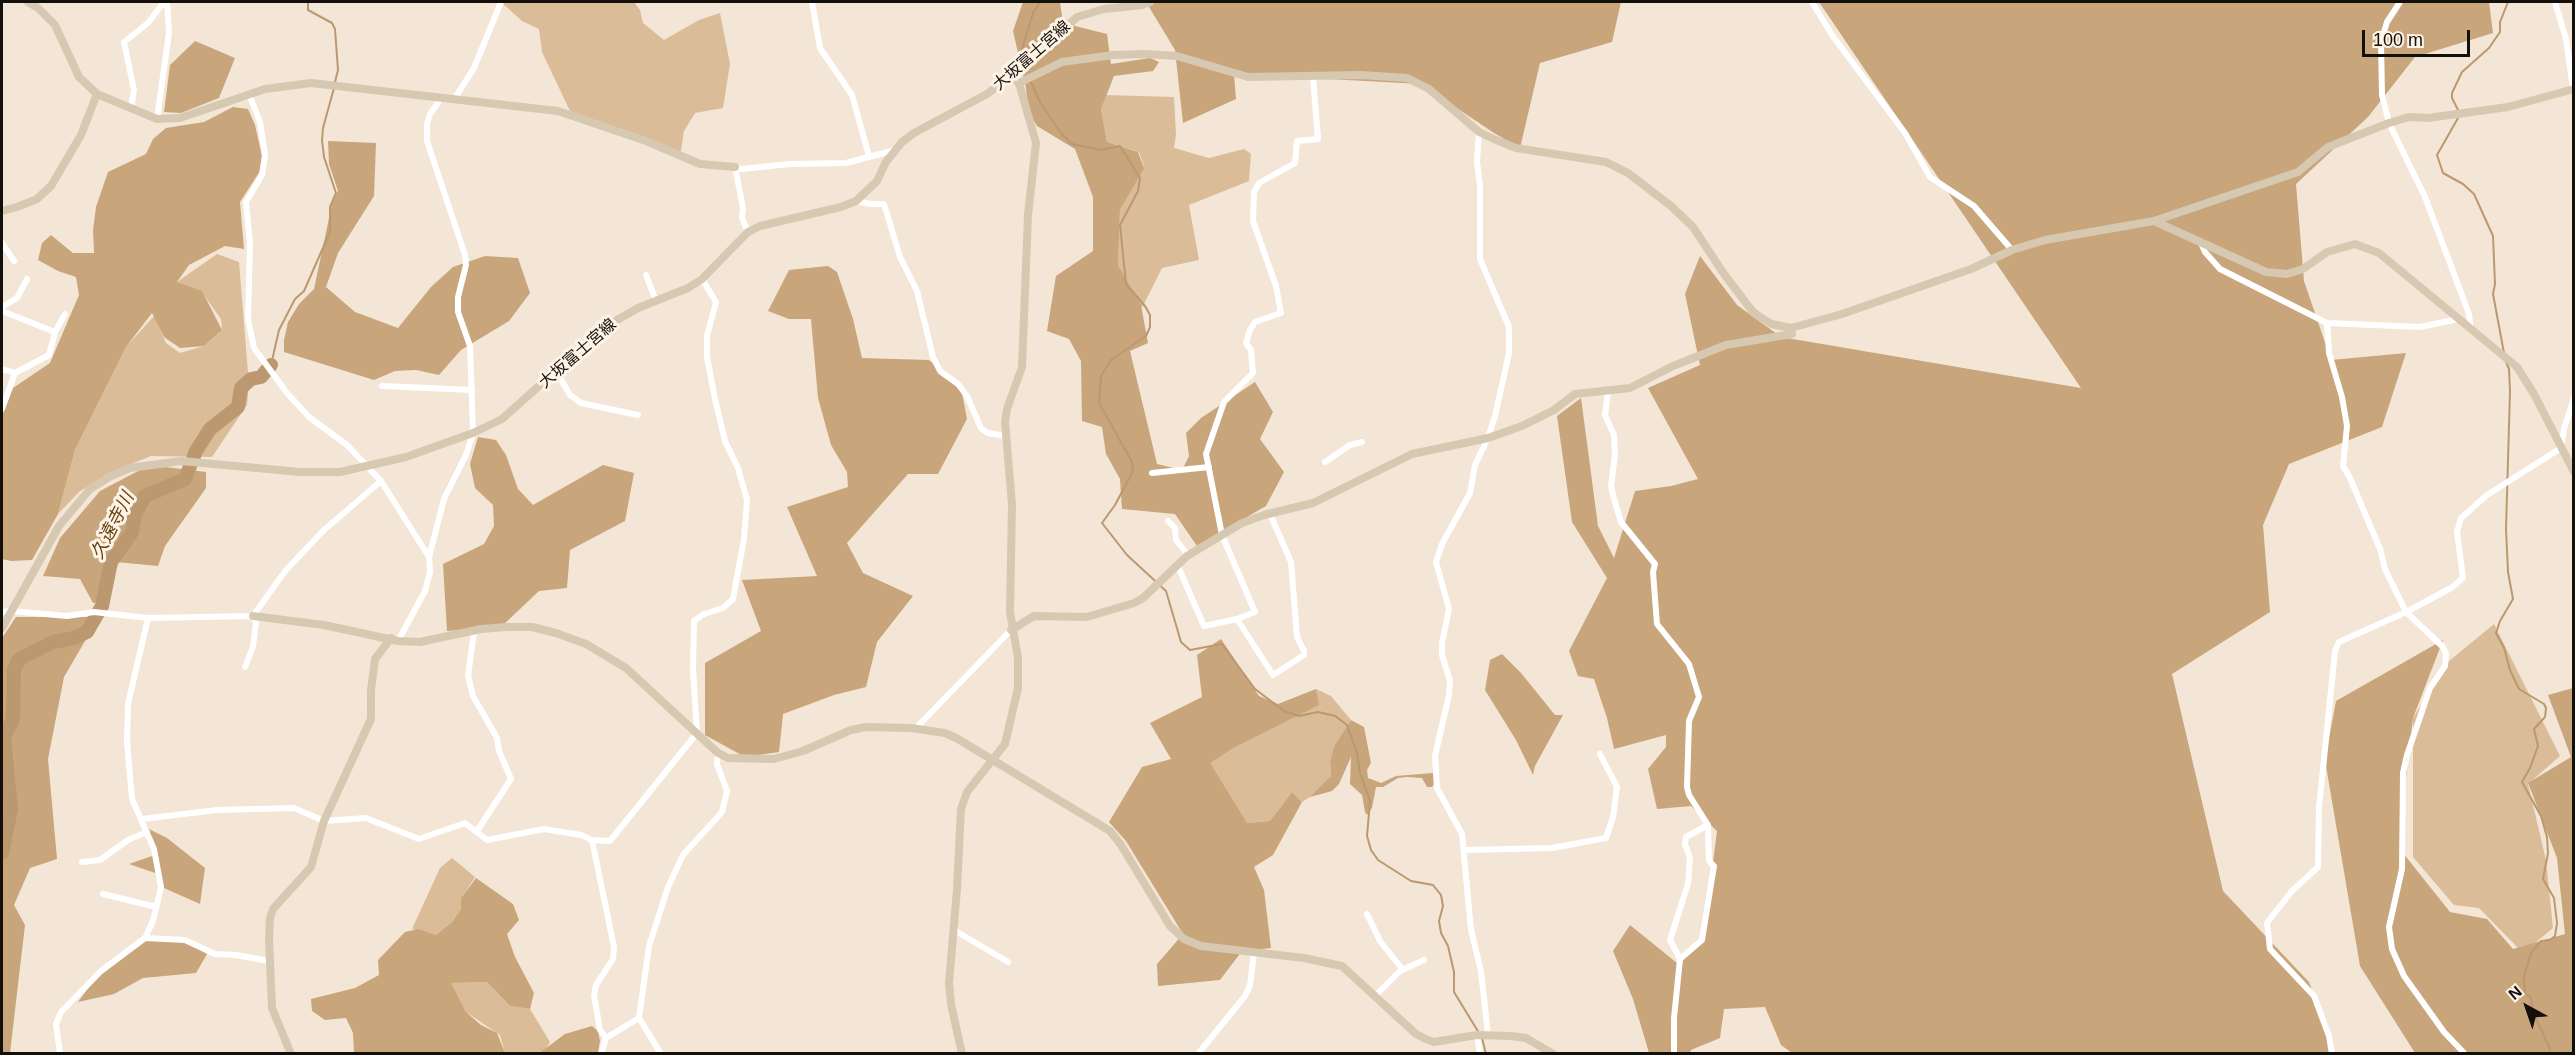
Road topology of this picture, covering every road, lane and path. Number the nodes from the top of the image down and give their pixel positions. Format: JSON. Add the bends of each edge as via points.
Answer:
{"nodes":[{"id":1,"x":28,"y":2,"type":"edge"},
{"id":2,"x":166,"y":2,"type":"edge"},
{"id":3,"x":501,"y":2,"type":"edge"},
{"id":4,"x":812,"y":2,"type":"edge"},
{"id":5,"x":1150,"y":2,"type":"edge"},
{"id":6,"x":1812,"y":2,"type":"edge"},
{"id":7,"x":2400,"y":2,"type":"edge"},
{"id":8,"x":2554,"y":2,"type":"edge"},
{"id":9,"x":38,"y":4,"type":"edge"},
{"id":10,"x":1313,"y":77,"type":"junction"},
{"id":11,"x":1010,"y":78,"type":"junction"},
{"id":12,"x":1021,"y":82,"type":"junction"},
{"id":13,"x":2573,"y":89,"type":"edge"},
{"id":14,"x":97,"y":94,"type":"junction"},
{"id":15,"x":249,"y":94,"type":"junction"},
{"id":16,"x":442,"y":97,"type":"junction"},
{"id":17,"x":455,"y":98,"type":"junction"},
{"id":18,"x":131,"y":108,"type":"junction"},
{"id":19,"x":157,"y":119,"type":"junction"},
{"id":20,"x":2389,"y":123,"type":"junction"},
{"id":21,"x":1479,"y":132,"type":"junction"},
{"id":22,"x":895,"y":149,"type":"junction"},
{"id":23,"x":869,"y":156,"type":"junction"},
{"id":24,"x":735,"y":167,"type":"junction"},
{"id":25,"x":856,"y":201,"type":"junction"},
{"id":26,"x":2,"y":211,"type":"edge"},
{"id":27,"x":2154,"y":221,"type":"junction"},
{"id":28,"x":748,"y":232,"type":"junction"},
{"id":29,"x":2200,"y":241,"type":"junction"},
{"id":30,"x":2,"y":243,"type":"edge"},
{"id":31,"x":2012,"y":250,"type":"junction"},
{"id":32,"x":14,"y":261,"type":"dead end"},
{"id":33,"x":646,"y":275,"type":"dead end"},
{"id":34,"x":27,"y":279,"type":"dead end"},
{"id":35,"x":702,"y":279,"type":"junction"},
{"id":36,"x":656,"y":301,"type":"junction"},
{"id":37,"x":2,"y":307,"type":"edge"},
{"id":38,"x":2,"y":311,"type":"edge"},
{"id":39,"x":65,"y":314,"type":"dead end"},
{"id":40,"x":2458,"y":319,"type":"junction"},
{"id":41,"x":2327,"y":323,"type":"junction"},
{"id":42,"x":1791,"y":328,"type":"junction"},
{"id":43,"x":2471,"y":330,"type":"junction"},
{"id":44,"x":54,"y":332,"type":"junction"},
{"id":45,"x":2,"y":369,"type":"edge"},
{"id":46,"x":556,"y":371,"type":"junction"},
{"id":47,"x":15,"y":373,"type":"junction"},
{"id":48,"x":382,"y":386,"type":"dead end"},
{"id":49,"x":472,"y":390,"type":"junction"},
{"id":50,"x":1608,"y":392,"type":"junction"},
{"id":51,"x":2574,"y":398,"type":"edge"},
{"id":52,"x":2,"y":409,"type":"edge"},
{"id":53,"x":638,"y":415,"type":"dead end"},
{"id":54,"x":473,"y":433,"type":"junction"},
{"id":55,"x":1005,"y":436,"type":"junction"},
{"id":56,"x":1488,"y":438,"type":"junction"},
{"id":57,"x":1362,"y":442,"type":"dead end"},
{"id":58,"x":2561,"y":448,"type":"junction"},
{"id":59,"x":1325,"y":462,"type":"dead end"},
{"id":60,"x":369,"y":467,"type":"junction"},
{"id":61,"x":1209,"y":467,"type":"junction"},
{"id":62,"x":2574,"y":472,"type":"edge"},
{"id":63,"x":1152,"y":473,"type":"dead end"},
{"id":64,"x":381,"y":481,"type":"junction"},
{"id":65,"x":1270,"y":514,"type":"junction"},
{"id":66,"x":1168,"y":521,"type":"dead end"},
{"id":67,"x":1222,"y":535,"type":"junction"},
{"id":68,"x":1188,"y":555,"type":"junction"},
{"id":69,"x":429,"y":557,"type":"junction"},
{"id":70,"x":1177,"y":563,"type":"junction"},
{"id":71,"x":6,"y":612,"type":"edge"},
{"id":72,"x":2406,"y":612,"type":"junction"},
{"id":73,"x":254,"y":616,"type":"junction"},
{"id":74,"x":148,"y":618,"type":"junction"},
{"id":75,"x":1237,"y":619,"type":"junction"},
{"id":76,"x":2,"y":628,"type":"edge"},
{"id":77,"x":1011,"y":630,"type":"junction"},
{"id":78,"x":474,"y":632,"type":"junction"},
{"id":79,"x":395,"y":639,"type":"junction"},
{"id":80,"x":244,"y":667,"type":"dead end"},
{"id":81,"x":915,"y":729,"type":"junction"},
{"id":82,"x":697,"y":733,"type":"junction"},
{"id":83,"x":718,"y":753,"type":"junction"},
{"id":84,"x":1600,"y":754,"type":"dead end"},
{"id":85,"x":993,"y":761,"type":"junction"},
{"id":86,"x":142,"y":819,"type":"junction"},
{"id":87,"x":324,"y":821,"type":"junction"},
{"id":88,"x":1708,"y":825,"type":"junction"},
{"id":89,"x":477,"y":831,"type":"junction"},
{"id":90,"x":147,"y":832,"type":"junction"},
{"id":91,"x":592,"y":840,"type":"junction"},
{"id":92,"x":1464,"y":850,"type":"junction"},
{"id":93,"x":82,"y":862,"type":"dead end"},
{"id":94,"x":103,"y":894,"type":"dead end"},
{"id":95,"x":156,"y":907,"type":"junction"},
{"id":96,"x":1367,"y":914,"type":"dead end"},
{"id":97,"x":954,"y":930,"type":"junction"},
{"id":98,"x":145,"y":938,"type":"junction"},
{"id":99,"x":1254,"y":953,"type":"junction"},
{"id":100,"x":1680,"y":959,"type":"junction"},
{"id":101,"x":1424,"y":960,"type":"dead end"},
{"id":102,"x":269,"y":961,"type":"junction"},
{"id":103,"x":1008,"y":962,"type":"dead end"},
{"id":104,"x":1403,"y":970,"type":"junction"},
{"id":105,"x":1376,"y":995,"type":"junction"},
{"id":106,"x":639,"y":1018,"type":"junction"},
{"id":107,"x":1477,"y":1035,"type":"junction"},
{"id":108,"x":1488,"y":1035,"type":"junction"},
{"id":109,"x":606,"y":1038,"type":"junction"},
{"id":110,"x":60,"y":1053,"type":"edge"},
{"id":111,"x":291,"y":1053,"type":"edge"},
{"id":112,"x":602,"y":1053,"type":"edge"},
{"id":113,"x":661,"y":1053,"type":"edge"},
{"id":114,"x":963,"y":1053,"type":"edge"},
{"id":115,"x":1198,"y":1053,"type":"edge"},
{"id":116,"x":1480,"y":1053,"type":"edge"},
{"id":117,"x":1553,"y":1053,"type":"edge"},
{"id":118,"x":1674,"y":1053,"type":"edge"},
{"id":119,"x":2332,"y":1053,"type":"edge"},
{"id":120,"x":2465,"y":1053,"type":"edge"}],
"edges":[{"from":1,"to":9,"type":"street"},
{"from":2,"to":18,"type":"street","via":[[124,42],[134,90]]},
{"from":2,"to":19,"type":"street","via":[[169,33]]},
{"from":3,"to":17,"type":"street","via":[[474,68]]},
{"from":4,"to":23,"type":"street","via":[[820,48],[852,95]]},
{"from":5,"to":11,"type":"street","name":"大坂富士宮線","via":[[1077,17]]},
{"from":6,"to":31,"type":"street","via":[[1905,133],[1930,177],[1974,206]]},
{"from":7,"to":20,"type":"street","via":[[2387,22],[2381,42],[2380,80]]},
{"from":8,"to":13,"type":"street","via":[[2566,39]]},
{"from":9,"to":14,"type":"street","via":[[55,25],[79,77]]},
{"from":10,"to":12,"type":"street","via":[[1248,77],[1177,56],[1144,54],[1062,62]]},
{"from":10,"to":21,"type":"street","via":[[1407,78],[1430,89]]},
{"from":10,"to":61,"type":"street","via":[[1318,138],[1298,141],[1294,163],[1259,183],[1253,199],[1253,221],[1276,286],[1281,313],[1255,322],[1248,334],[1246,343],[1251,350],[1253,373],[1224,402],[1208,443]]},
{"from":11,"to":12,"type":"street"},
{"from":11,"to":22,"type":"street","name":"大坂富士宮線","via":[[915,133]]},
{"from":12,"to":55,"type":"street","via":[[1036,143],[1028,215],[1022,367],[1007,409]]},
{"from":13,"to":20,"type":"street","via":[[2508,107],[2409,117]]},
{"from":14,"to":18,"type":"street"},
{"from":14,"to":26,"type":"street","via":[[81,135],[51,186],[37,199]]},
{"from":15,"to":16,"type":"street","via":[[296,83]]},
{"from":15,"to":19,"type":"street","via":[[180,118]]},
{"from":15,"to":60,"type":"street","via":[[260,122],[265,155],[262,175],[246,202],[250,243],[248,319],[254,348],[309,417]]},
{"from":16,"to":17,"type":"street"},
{"from":16,"to":49,"type":"street","via":[[430,114],[427,141],[465,255],[458,312],[470,346]]},
{"from":17,"to":24,"type":"street","via":[[558,111],[700,164]]},
{"from":18,"to":19,"type":"street"},
{"from":20,"to":27,"type":"street","via":[[2328,147],[2298,172]]},
{"from":20,"to":43,"type":"street","via":[[2425,197],[2469,314]]},
{"from":21,"to":42,"type":"street","via":[[1516,148],[1606,162],[1628,173],[1693,227],[1754,312],[1771,324]]},
{"from":21,"to":56,"type":"street","via":[[1480,259],[1509,327],[1509,353]]},
{"from":22,"to":23,"type":"street"},
{"from":22,"to":25,"type":"street","name":"大坂富士宮線","via":[[877,181]]},
{"from":23,"to":24,"type":"street","via":[[846,163]]},
{"from":24,"to":28,"type":"street","via":[[742,218]]},
{"from":25,"to":28,"type":"street","name":"大坂富士宮線"},
{"from":25,"to":55,"type":"street","via":[[884,204],[896,248],[917,291],[940,371],[968,396],[981,428]]},
{"from":27,"to":29,"type":"street"},
{"from":27,"to":31,"type":"street","via":[[2045,240]]},
{"from":28,"to":35,"type":"street","name":"大坂富士宮線"},
{"from":29,"to":40,"type":"street","via":[[2266,272],[2288,274],[2303,269],[2326,252],[2355,244],[2367,247],[2399,268]]},
{"from":29,"to":41,"type":"street","via":[[2220,269]]},
{"from":30,"to":32,"type":"street"},
{"from":31,"to":42,"type":"street","via":[[1978,267]]},
{"from":33,"to":36,"type":"street"},
{"from":34,"to":37,"type":"street","via":[[17,298]]},
{"from":35,"to":36,"type":"street","name":"大坂富士宮線"},
{"from":35,"to":82,"type":"street","via":[[716,302],[707,336],[715,399],[725,441],[747,500],[733,599],[694,621]]},
{"from":36,"to":46,"type":"street","name":"大坂富士宮線","via":[[605,327]]},
{"from":38,"to":44,"type":"street"},
{"from":39,"to":44,"type":"street"},
{"from":40,"to":41,"type":"street","via":[[2420,327]]},
{"from":40,"to":43,"type":"street"},
{"from":41,"to":72,"type":"street","via":[[2329,353],[2348,426],[2343,466]]},
{"from":42,"to":50,"type":"street","via":[[1792,334],[1726,345],[1630,388]]},
{"from":43,"to":58,"type":"street","via":[[2517,367]]},
{"from":44,"to":47,"type":"street","via":[[49,355]]},
{"from":45,"to":47,"type":"street"},
{"from":46,"to":53,"type":"street","via":[[570,395],[581,403]]},
{"from":46,"to":54,"type":"street","name":"大坂富士宮線","via":[[502,418]]},
{"from":47,"to":52,"type":"street"},
{"from":48,"to":49,"type":"street"},
{"from":49,"to":54,"type":"street"},
{"from":50,"to":56,"type":"street","via":[[1575,394],[1538,419]]},
{"from":50,"to":88,"type":"street","via":[[1605,415],[1614,435],[1614,499],[1621,522],[1655,564],[1657,624],[1689,664],[1699,697],[1689,721],[1687,787]]},
{"from":51,"to":58,"type":"street"},
{"from":54,"to":60,"type":"street","name":"大坂富士宮線"},
{"from":54,"to":69,"type":"street","via":[[444,499]]},
{"from":55,"to":77,"type":"street","via":[[1012,504]]},
{"from":56,"to":65,"type":"street","via":[[1412,454],[1313,503]]},
{"from":56,"to":92,"type":"street","via":[[1475,465],[1465,505],[1436,562],[1449,609],[1442,655],[1450,681],[1435,756],[1437,789],[1462,834]]},
{"from":57,"to":59,"type":"street","via":[[1350,445]]},
{"from":58,"to":62,"type":"street"},
{"from":58,"to":72,"type":"street","via":[[2468,509],[2457,532],[2463,578]]},
{"from":60,"to":64,"type":"street"},
{"from":60,"to":71,"type":"street","name":"大坂富士宮線","via":[[300,472],[181,461],[130,468],[90,489],[59,526]]},
{"from":61,"to":63,"type":"street"},
{"from":61,"to":67,"type":"street"},
{"from":64,"to":69,"type":"street"},
{"from":64,"to":73,"type":"street","via":[[324,530],[286,570]]},
{"from":65,"to":67,"type":"street"},
{"from":65,"to":75,"type":"street","via":[[1291,562],[1297,637],[1304,655],[1273,675]]},
{"from":66,"to":68,"type":"street"},
{"from":67,"to":68,"type":"street"},
{"from":67,"to":75,"type":"street","via":[[1254,612]]},
{"from":68,"to":70,"type":"street"},
{"from":69,"to":79,"type":"street","via":[[425,591]]},
{"from":70,"to":75,"type":"street","via":[[1204,626]]},
{"from":70,"to":77,"type":"street","via":[[1134,603],[1087,617],[1034,616]]},
{"from":71,"to":74,"type":"street","via":[[67,616],[95,612]]},
{"from":71,"to":76,"type":"street","name":"大坂富士宮線"},
{"from":72,"to":119,"type":"street","via":[[2339,642],[2319,808],[2318,867],[2292,891],[2267,923],[2270,949],[2314,996]]},
{"from":72,"to":120,"type":"street","via":[[2446,654],[2445,666],[2430,688],[2403,773],[2402,869],[2389,927],[2391,949],[2413,991]]},
{"from":73,"to":74,"type":"street"},
{"from":73,"to":79,"type":"street"},
{"from":73,"to":80,"type":"street","via":[[253,647]]},
{"from":74,"to":86,"type":"street","via":[[126,719],[132,799]]},
{"from":77,"to":81,"type":"street"},
{"from":77,"to":85,"type":"street","via":[[1018,688],[1009,733]]},
{"from":78,"to":79,"type":"street","via":[[420,642]]},
{"from":78,"to":82,"type":"street","via":[[532,627],[586,644],[626,668]]},
{"from":78,"to":89,"type":"street","via":[[468,676],[511,779]]},
{"from":79,"to":87,"type":"street","via":[[375,659],[371,719]]},
{"from":81,"to":83,"type":"street","via":[[882,726],[851,730],[774,759],[743,760]]},
{"from":81,"to":85,"type":"street","via":[[945,733]]},
{"from":82,"to":83,"type":"street"},
{"from":82,"to":91,"type":"street","via":[[610,841]]},
{"from":83,"to":106,"type":"street","via":[[717,764],[727,791],[722,812],[683,855],[668,887],[649,946]]},
{"from":84,"to":92,"type":"street","via":[[1617,787],[1606,838],[1551,848]]},
{"from":85,"to":97,"type":"street","via":[[967,792],[961,809]]},
{"from":85,"to":99,"type":"street","via":[[1110,831],[1170,926],[1184,939],[1201,946]]},
{"from":86,"to":87,"type":"street","via":[[183,812],[272,807],[294,808]]},
{"from":86,"to":90,"type":"street"},
{"from":87,"to":89,"type":"street","via":[[366,818],[419,839],[465,823]]},
{"from":87,"to":102,"type":"street","via":[[310,867],[273,909]]},
{"from":88,"to":100,"type":"street","via":[[1709,861],[1714,866],[1704,934]]},
{"from":88,"to":100,"type":"street","via":[[1686,837],[1690,858],[1688,884],[1670,940]]},
{"from":89,"to":91,"type":"street","via":[[487,840],[544,829]]},
{"from":90,"to":93,"type":"street","via":[[128,840],[100,861]]},
{"from":90,"to":95,"type":"street","via":[[161,876]]},
{"from":91,"to":109,"type":"street","via":[[614,947],[613,960],[596,985],[594,995],[600,1030]]},
{"from":92,"to":108,"type":"street","via":[[1470,930],[1481,971]]},
{"from":94,"to":95,"type":"street"},
{"from":95,"to":98,"type":"street"},
{"from":96,"to":104,"type":"street","via":[[1380,941]]},
{"from":97,"to":103,"type":"street"},
{"from":97,"to":114,"type":"street","via":[[949,983]]},
{"from":98,"to":102,"type":"street","via":[[185,940],[215,954]]},
{"from":98,"to":110,"type":"street","via":[[101,971],[61,1012],[56,1024]]},
{"from":99,"to":105,"type":"street","via":[[1342,966]]},
{"from":99,"to":115,"type":"street","via":[[1245,996]]},
{"from":100,"to":118,"type":"street"},
{"from":101,"to":104,"type":"street"},
{"from":102,"to":111,"type":"street","via":[[272,1008]]},
{"from":104,"to":105,"type":"street"},
{"from":105,"to":107,"type":"street","via":[[1416,1034],[1428,1040]]},
{"from":106,"to":109,"type":"street"},
{"from":106,"to":113,"type":"street"},
{"from":107,"to":108,"type":"street"},
{"from":107,"to":116,"type":"street"},
{"from":108,"to":117,"type":"street","via":[[1526,1038]]},
{"from":109,"to":112,"type":"street"}]}
